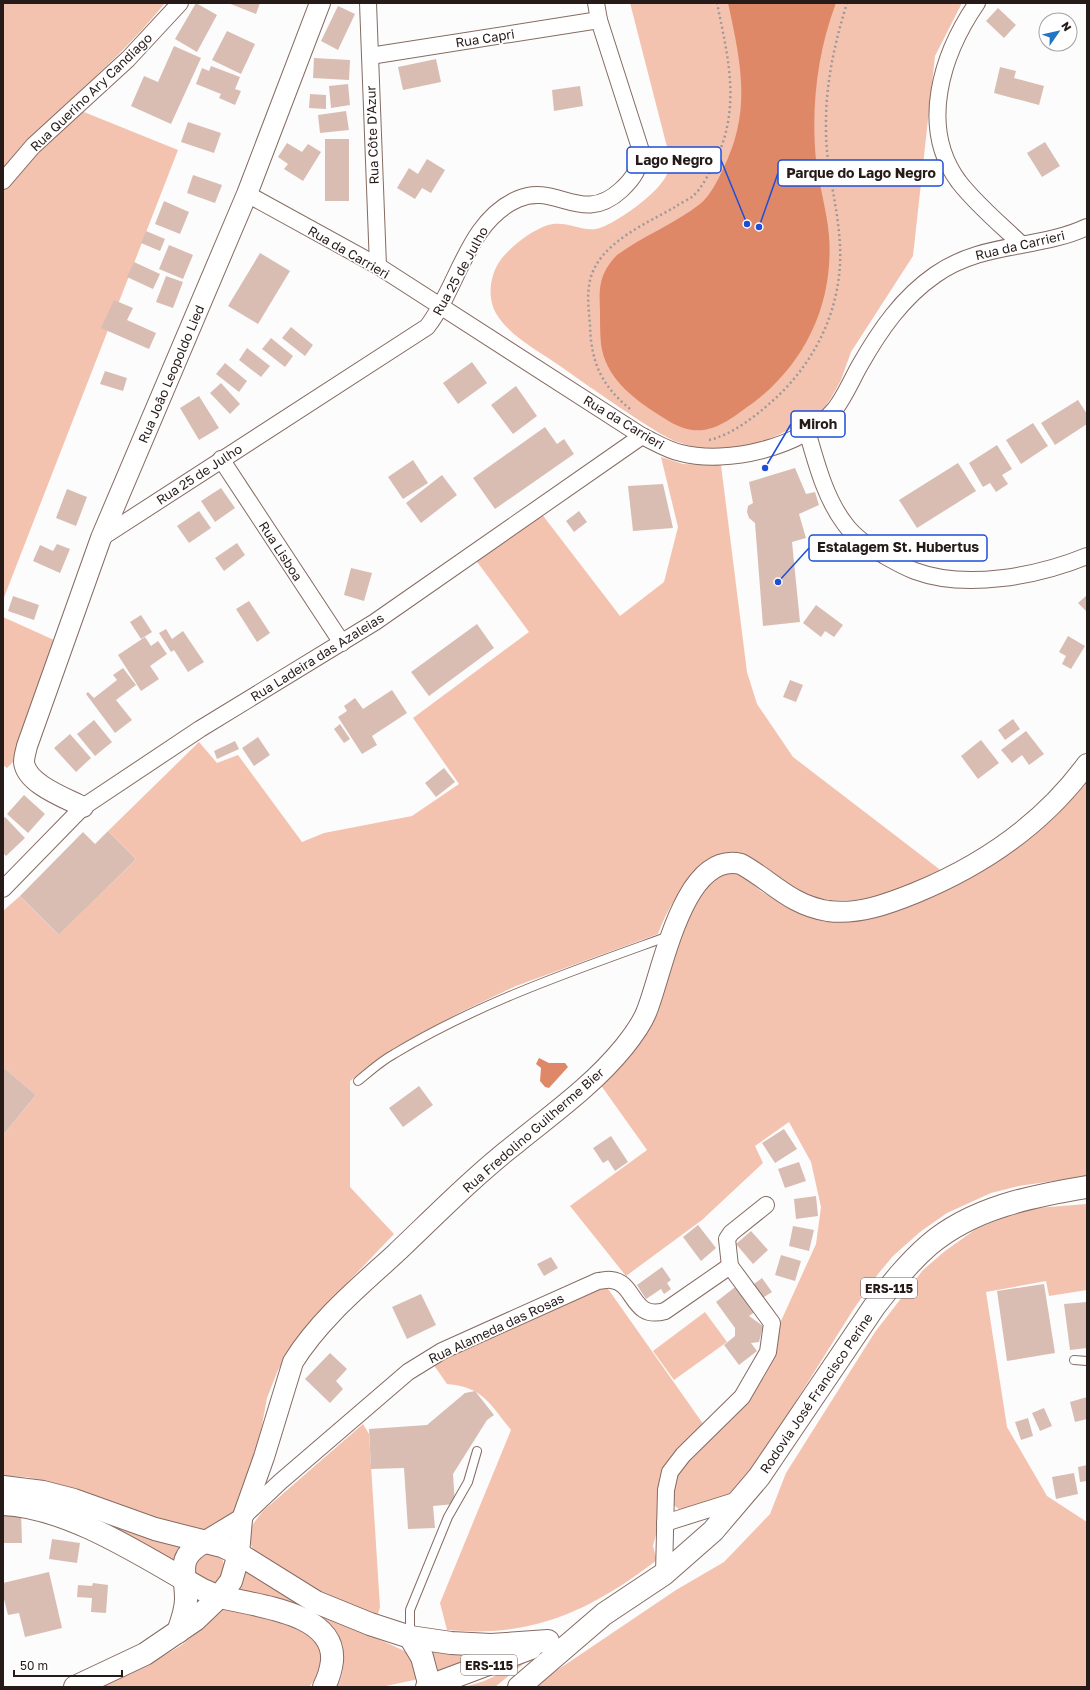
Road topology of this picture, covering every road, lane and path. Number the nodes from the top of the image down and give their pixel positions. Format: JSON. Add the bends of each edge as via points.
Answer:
{"nodes":[{"id":1,"x":180,"y":3,"type":"edge"},
{"id":2,"x":320,"y":3,"type":"edge"},
{"id":3,"x":368,"y":3,"type":"edge"},
{"id":4,"x":596,"y":3,"type":"edge"},
{"id":5,"x":717,"y":3,"type":"edge"},
{"id":6,"x":847,"y":3,"type":"edge"},
{"id":7,"x":977,"y":3,"type":"edge"},
{"id":8,"x":599,"y":20,"type":"junction"},
{"id":9,"x":370,"y":56,"type":"junction"},
{"id":10,"x":3,"y":181,"type":"edge"},
{"id":11,"x":247,"y":194,"type":"junction"},
{"id":12,"x":1087,"y":227,"type":"edge"},
{"id":13,"x":1021,"y":244,"type":"junction"},
{"id":14,"x":378,"y":266,"type":"junction"},
{"id":15,"x":439,"y":307,"type":"junction"},
{"id":16,"x":632,"y":411,"type":"dead end"},
{"id":17,"x":807,"y":431,"type":"junction"},
{"id":18,"x":642,"y":436,"type":"junction"},
{"id":19,"x":707,"y":441,"type":"dead end"},
{"id":20,"x":221,"y":459,"type":"junction"},
{"id":21,"x":102,"y":538,"type":"junction"},
{"id":22,"x":1087,"y":556,"type":"edge"},
{"id":23,"x":342,"y":643,"type":"junction"},
{"id":24,"x":1087,"y":764,"type":"edge"},
{"id":25,"x":83,"y":807,"type":"junction"},
{"id":26,"x":3,"y":889,"type":"edge"},
{"id":27,"x":670,"y":936,"type":"junction"},
{"id":28,"x":358,"y":1081,"type":"dead end"},
{"id":29,"x":1087,"y":1187,"type":"edge"},
{"id":30,"x":766,"y":1205,"type":"dead end"},
{"id":31,"x":730,"y":1266,"type":"junction"},
{"id":32,"x":1074,"y":1360,"type":"dead end"},
{"id":33,"x":1087,"y":1361,"type":"edge"},
{"id":34,"x":477,"y":1451,"type":"dead end"},
{"id":35,"x":3,"y":1487,"type":"edge"},
{"id":36,"x":741,"y":1499,"type":"junction"},
{"id":37,"x":3,"y":1504,"type":"edge"},
{"id":38,"x":242,"y":1519,"type":"junction"},
{"id":39,"x":665,"y":1523,"type":"junction"},
{"id":40,"x":204,"y":1542,"type":"junction"},
{"id":41,"x":239,"y":1554,"type":"junction"},
{"id":42,"x":664,"y":1574,"type":"junction"},
{"id":43,"x":184,"y":1580,"type":"junction"},
{"id":44,"x":219,"y":1597,"type":"junction"},
{"id":45,"x":604,"y":1614,"type":"junction"},
{"id":46,"x":178,"y":1632,"type":"junction"},
{"id":47,"x":410,"y":1637,"type":"junction"},
{"id":48,"x":548,"y":1641,"type":"junction"},
{"id":49,"x":76,"y":1687,"type":"edge"},
{"id":50,"x":324,"y":1687,"type":"edge"},
{"id":51,"x":429,"y":1687,"type":"edge"},
{"id":52,"x":519,"y":1687,"type":"edge"}],
"edges":[{"from":1,"to":10,"type":"street","name":"Rua Querino Ary Candiago","via":[[128,59],[33,146]]},
{"from":2,"to":11,"type":"street","name":"Rua João Leopoldo Lied"},
{"from":3,"to":9,"type":"street","name":"Rua Côte D'Azur"},
{"from":4,"to":8,"type":"street","name":"Rua 25 de Julho"},
{"from":5,"to":16,"type":"path","via":[[729,58],[732,91],[728,124],[718,155],[693,196],[610,247],[598,261],[589,286],[590,347],[594,359],[613,392]]},
{"from":6,"to":19,"type":"path","via":[[833,49],[826,106],[827,159],[840,254],[839,275],[830,316],[813,354],[788,386],[774,400],[735,429]]},
{"from":7,"to":13,"type":"street","via":[[964,21],[943,77],[938,101],[937,128],[941,147],[958,181]]},
{"from":8,"to":9,"type":"street","name":"Rua Capri"},
{"from":8,"to":15,"type":"street","name":"Rua 25 de Julho","via":[[642,151],[636,174],[617,194],[600,203],[583,206],[553,197],[535,195],[519,199],[502,208],[486,224],[477,238]]},
{"from":9,"to":14,"type":"street","name":"Rua Côte D'Azur"},
{"from":11,"to":14,"type":"street","name":"Rua da Carrieri"},
{"from":11,"to":21,"type":"street","name":"Rua João Leopoldo Lied"},
{"from":12,"to":13,"type":"street","name":"Rua da Carrieri","via":[[1075,233]]},
{"from":13,"to":17,"type":"street","name":"Rua da Carrieri","via":[[996,248],[962,260],[936,274],[918,288],[888,320],[836,407],[822,422]]},
{"from":14,"to":15,"type":"street","name":"Rua da Carrieri"},
{"from":15,"to":18,"type":"street","name":"Rua da Carrieri"},
{"from":15,"to":20,"type":"street","name":"Rua 25 de Julho","via":[[436,317],[427,328]]},
{"from":17,"to":18,"type":"street","name":"Rua da Carrieri","via":[[777,445],[736,456],[715,458],[681,454]]},
{"from":17,"to":22,"type":"street","via":[[828,496],[844,523],[867,544],[914,571],[953,578],[1015,577],[1047,570]]},
{"from":18,"to":23,"type":"street","name":"Rua Ladeira das Azaleias"},
{"from":20,"to":21,"type":"street","name":"Rua 25 de Julho"},
{"from":20,"to":23,"type":"street","name":"Rua Lisboa"},
{"from":21,"to":25,"type":"street","name":"Rua João Leopoldo Lied","via":[[27,746],[24,762],[30,776],[40,785]]},
{"from":23,"to":25,"type":"street","name":"Rua Ladeira das Azaleias","via":[[200,729]]},
{"from":24,"to":27,"type":"street","name":"Rua Fredolino Guilherme Bier","via":[[1055,803],[1010,842],[966,870],[922,890],[881,906],[847,912],[828,911],[796,902],[751,870],[730,862],[720,864],[701,880],[679,913]]},
{"from":25,"to":26,"type":"street","name":"Rua Ladeira das Azaleias"},
{"from":27,"to":28,"type":"lane","via":[[518,992],[462,1016],[392,1054]]},
{"from":27,"to":38,"type":"street","name":"Rua Fredolino Guilherme Bier","via":[[646,1015],[623,1048],[597,1077],[471,1182],[345,1300],[301,1348],[290,1369],[264,1457]]},
{"from":29,"to":36,"type":"main road","name":"Rodovia José Francisco Perine","number":"ERS-115","via":[[1032,1198],[992,1210],[969,1220],[929,1245],[874,1306],[797,1422]]},
{"from":30,"to":31,"type":"street","via":[[727,1239]]},
{"from":31,"to":38,"type":"street","name":"Rua Alameda das Rosas","via":[[665,1311],[654,1314],[641,1309],[623,1286],[612,1280],[598,1281],[442,1351],[408,1372],[280,1482]]},
{"from":31,"to":39,"type":"street","via":[[772,1323],[768,1352],[742,1397],[683,1455],[670,1472],[666,1490]]},
{"from":32,"to":33,"type":"lane"},
{"from":34,"to":47,"type":"lane","via":[[468,1482],[448,1517],[410,1610]]},
{"from":35,"to":40,"type":"main road","via":[[43,1492],[74,1500],[155,1529]]},
{"from":36,"to":39,"type":"street"},
{"from":36,"to":42,"type":"main road","name":"Rodovia José Francisco Perine","number":"ERS-115","via":[[713,1530]]},
{"from":37,"to":43,"type":"main road","via":[[50,1513],[85,1525]]},
{"from":38,"to":40,"type":"street"},
{"from":38,"to":41,"type":"street","name":"Rua Fredolino Guilherme Bier"},
{"from":39,"to":42,"type":"street"},
{"from":40,"to":41,"type":"main road","via":[[222,1546]]},
{"from":40,"to":43,"type":"main road","via":[[189,1552],[183,1566]]},
{"from":41,"to":44,"type":"main road","name":"Rua Fredolino Guilherme Bier","via":[[231,1581]]},
{"from":41,"to":47,"type":"main road","via":[[316,1602]]},
{"from":42,"to":45,"type":"main road","name":"Rodovia José Francisco Perine","number":"ERS-115"},
{"from":43,"to":44,"type":"main road"},
{"from":43,"to":46,"type":"main road","via":[[186,1599]]},
{"from":44,"to":46,"type":"main road","name":"Rua Fredolino Guilherme Bier"},
{"from":44,"to":50,"type":"main road","via":[[283,1612],[302,1618],[317,1627],[326,1636],[332,1657]]},
{"from":45,"to":48,"type":"main road","name":"Rodovia José Francisco Perine","number":"ERS-115"},
{"from":45,"to":52,"type":"main road","name":"Rodovia José Francisco Perine","number":"ERS-115"},
{"from":46,"to":49,"type":"main road","name":"Rua Fredolino Guilherme Bier","via":[[145,1654]]},
{"from":47,"to":48,"type":"main road","via":[[491,1645]]},
{"from":47,"to":51,"type":"main road","via":[[422,1657]]},
{"from":48,"to":51,"type":"main road","name":"Rodovia José Francisco Perine","number":"ERS-115"}]}
